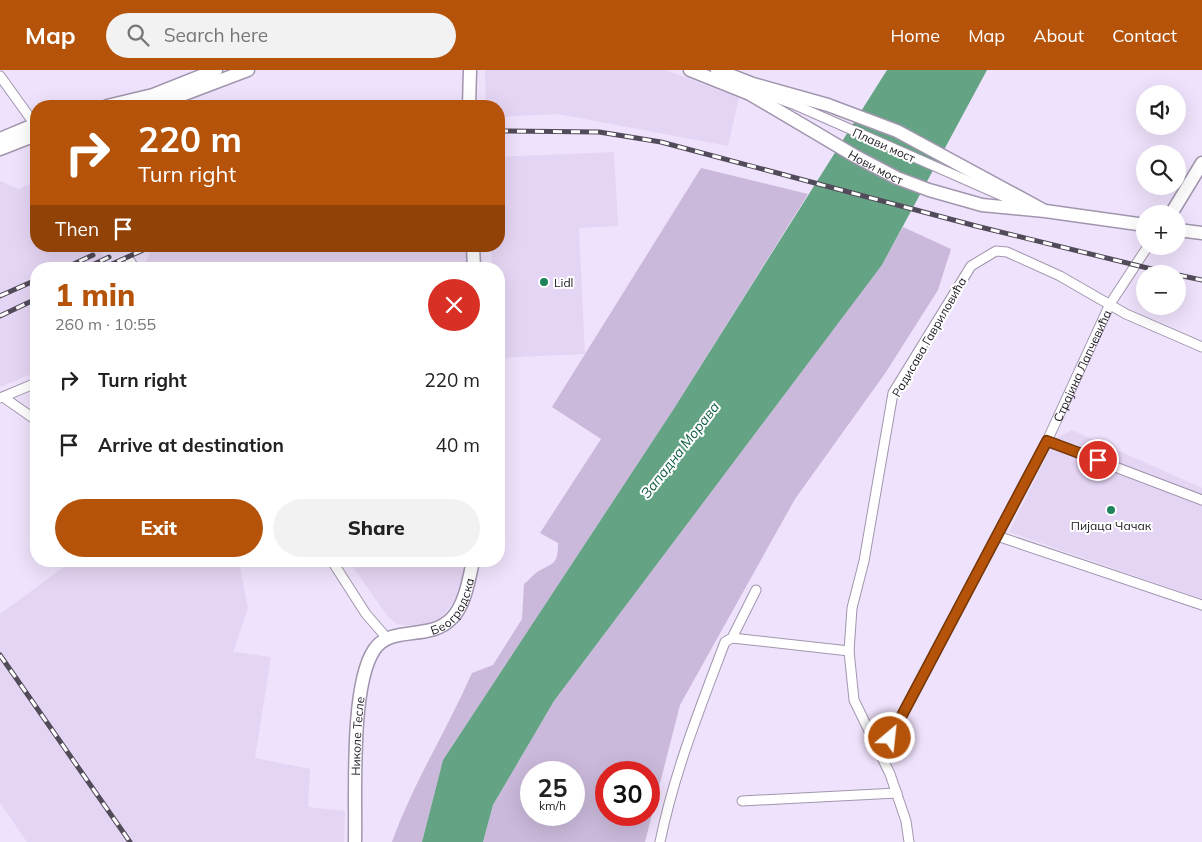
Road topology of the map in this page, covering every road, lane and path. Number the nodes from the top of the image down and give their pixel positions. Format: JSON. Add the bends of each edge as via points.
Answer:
{"nodes":[{"id":1,"x":216,"y":70,"type":"edge"},
{"id":2,"x":248,"y":70,"type":"edge"},
{"id":3,"x":470,"y":70,"type":"edge"},
{"id":4,"x":690,"y":70,"type":"edge"},
{"id":5,"x":717,"y":70,"type":"edge"},
{"id":6,"x":0,"y":76,"type":"edge"},
{"id":7,"x":751,"y":89,"type":"junction"},
{"id":8,"x":132,"y":100,"type":"edge"},
{"id":9,"x":168,"y":100,"type":"edge"},
{"id":10,"x":469,"y":100,"type":"edge"},
{"id":11,"x":30,"y":117,"type":"edge"},
{"id":12,"x":30,"y":127,"type":"edge"},
{"id":13,"x":30,"y":138,"type":"edge"},
{"id":14,"x":0,"y":139,"type":"edge"},
{"id":15,"x":0,"y":150,"type":"edge"},
{"id":16,"x":1202,"y":163,"type":"edge"},
{"id":17,"x":1016,"y":202,"type":"junction"},
{"id":18,"x":1176,"y":205,"type":"edge"},
{"id":19,"x":1136,"y":224,"type":"edge"},
{"id":20,"x":1186,"y":231,"type":"edge"},
{"id":21,"x":1202,"y":233,"type":"edge"},
{"id":22,"x":1142,"y":255,"type":"edge"},
{"id":23,"x":1110,"y":304,"type":"junction"},
{"id":24,"x":1202,"y":347,"type":"edge"},
{"id":25,"x":30,"y":386,"type":"edge"},
{"id":26,"x":1,"y":398,"type":"edge"},
{"id":27,"x":30,"y":416,"type":"edge"},
{"id":28,"x":1047,"y":441,"type":"junction"},
{"id":29,"x":1202,"y":500,"type":"edge"},
{"id":30,"x":996,"y":536,"type":"junction"},
{"id":31,"x":336,"y":567,"type":"edge"},
{"id":32,"x":471,"y":567,"type":"edge"},
{"id":33,"x":756,"y":590,"type":"dead end"},
{"id":34,"x":1202,"y":605,"type":"edge"},
{"id":35,"x":386,"y":637,"type":"junction"},
{"id":36,"x":732,"y":638,"type":"junction"},
{"id":37,"x":848,"y":651,"type":"junction"},
{"id":38,"x":881,"y":755,"type":"junction"},
{"id":39,"x":897,"y":792,"type":"junction"},
{"id":40,"x":742,"y":801,"type":"dead end"},
{"id":41,"x":355,"y":842,"type":"edge"},
{"id":42,"x":660,"y":842,"type":"edge"},
{"id":43,"x":909,"y":842,"type":"edge"}],
"edges":[{"from":1,"to":8,"type":"main road"},
{"from":2,"to":9,"type":"main road"},
{"from":3,"to":10,"type":"main road"},
{"from":4,"to":7,"type":"main road"},
{"from":5,"to":7,"type":"main road"},
{"from":6,"to":11,"type":"street"},
{"from":7,"to":17,"type":"street","name":"Плави мост","via":[[793,104]]},
{"from":7,"to":17,"type":"main road","via":[[828,105],[897,131]]},
{"from":7,"to":17,"type":"main road","name":"Нови мост","via":[[824,140],[897,178],[982,205]]},
{"from":12,"to":14,"type":"main road"},
{"from":13,"to":15,"type":"main road"},
{"from":16,"to":18,"type":"main road"},
{"from":17,"to":19,"type":"main road","via":[[1045,211]]},
{"from":20,"to":21,"type":"main road"},
{"from":22,"to":23,"type":"street","name":"Страјина Лапчевића"},
{"from":23,"to":24,"type":"street","name":"Радисава Гавриловића"},
{"from":23,"to":28,"type":"street","name":"Страјина Лапчевића"},
{"from":23,"to":37,"type":"street","name":"Радисава Гавриловића","via":[[1007,252],[991,253],[971,266],[893,393],[864,561],[852,608]]},
{"from":25,"to":26,"type":"street"},
{"from":26,"to":27,"type":"street"},
{"from":28,"to":29,"type":"street"},
{"from":28,"to":30,"type":"street","name":"Страјина Лапчевића"},
{"from":30,"to":34,"type":"street"},
{"from":30,"to":38,"type":"street","name":"Страјина Лапчевића"},
{"from":31,"to":35,"type":"street","via":[[366,614]]},
{"from":32,"to":35,"type":"main road","name":"Београдска","via":[[453,618],[436,631]]},
{"from":33,"to":36,"type":"street"},
{"from":35,"to":41,"type":"main road","name":"Николе Тесле","via":[[366,664],[358,702]]},
{"from":36,"to":37,"type":"street"},
{"from":36,"to":42,"type":"street","via":[[725,642],[691,730]]},
{"from":37,"to":38,"type":"street","name":"Радисава Гавриловића","via":[[854,700]]},
{"from":38,"to":39,"type":"street","name":"Радисава Гавриловића"},
{"from":39,"to":40,"type":"street"},
{"from":39,"to":43,"type":"street","name":"Радисава Гавриловића"}]}
